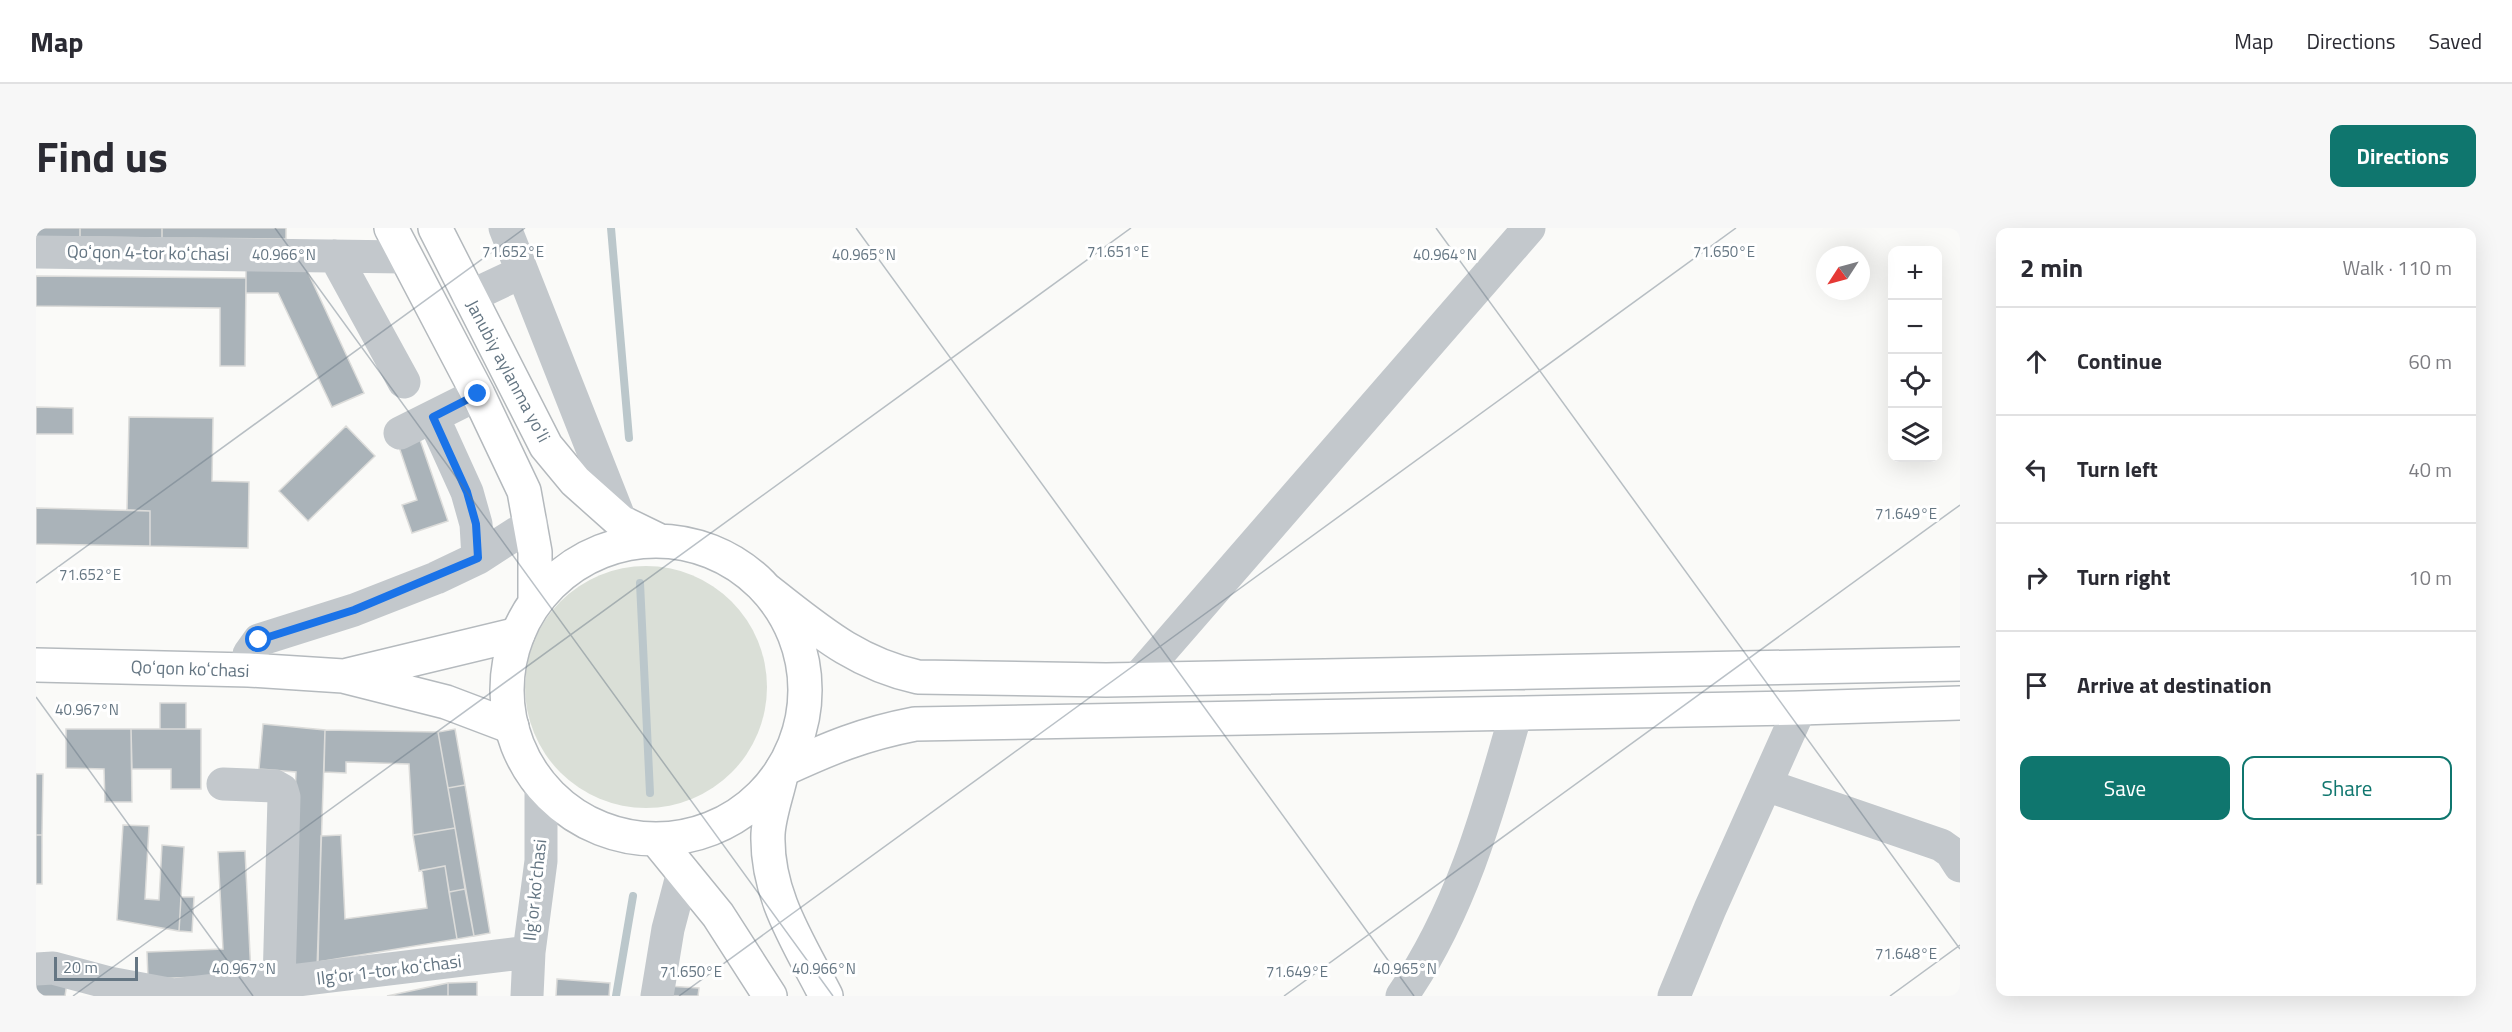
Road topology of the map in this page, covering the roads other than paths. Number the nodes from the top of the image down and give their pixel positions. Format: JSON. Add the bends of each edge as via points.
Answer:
{"nodes":[{"id":1,"x":435,"y":228,"type":"edge"},
{"id":2,"x":505,"y":228,"type":"edge"},
{"id":3,"x":1529,"y":228,"type":"edge"},
{"id":4,"x":397,"y":242,"type":"edge"},
{"id":5,"x":36,"y":252,"type":"edge"},
{"id":6,"x":335,"y":256,"type":"junction"},
{"id":7,"x":522,"y":272,"type":"junction"},
{"id":8,"x":469,"y":297,"type":"junction"},
{"id":9,"x":404,"y":382,"type":"dead end"},
{"id":10,"x":478,"y":394,"type":"junction"},
{"id":11,"x":433,"y":417,"type":"junction"},
{"id":12,"x":400,"y":433,"type":"dead end"},
{"id":13,"x":621,"y":522,"type":"junction"},
{"id":14,"x":531,"y":524,"type":"junction"},
{"id":15,"x":658,"y":540,"type":"junction"},
{"id":16,"x":478,"y":558,"type":"junction"},
{"id":17,"x":768,"y":591,"type":"junction"},
{"id":18,"x":535,"y":602,"type":"junction"},
{"id":19,"x":518,"y":634,"type":"junction"},
{"id":20,"x":1960,"y":664,"type":"edge"},
{"id":21,"x":36,"y":665,"type":"edge"},
{"id":22,"x":249,"y":670,"type":"junction"},
{"id":23,"x":343,"y":676,"type":"junction"},
{"id":24,"x":1137,"y":679,"type":"junction"},
{"id":25,"x":1960,"y":703,"type":"edge"},
{"id":26,"x":1800,"y":708,"type":"junction"},
{"id":27,"x":1516,"y":714,"type":"junction"},
{"id":28,"x":512,"y":727,"type":"junction"},
{"id":29,"x":782,"y":770,"type":"junction"},
{"id":30,"x":223,"y":784,"type":"dead end"},
{"id":31,"x":542,"y":784,"type":"junction"},
{"id":32,"x":1766,"y":786,"type":"junction"},
{"id":33,"x":656,"y":839,"type":"junction"},
{"id":34,"x":1960,"y":866,"type":"edge"},
{"id":35,"x":683,"y":872,"type":"junction"},
{"id":36,"x":529,"y":952,"type":"junction"},
{"id":37,"x":36,"y":969,"type":"edge"},
{"id":38,"x":279,"y":984,"type":"junction"},
{"id":39,"x":105,"y":989,"type":"edge"},
{"id":40,"x":527,"y":996,"type":"edge"},
{"id":41,"x":657,"y":996,"type":"edge"},
{"id":42,"x":770,"y":996,"type":"edge"},
{"id":43,"x":826,"y":996,"type":"edge"},
{"id":44,"x":1402,"y":996,"type":"edge"},
{"id":45,"x":1674,"y":996,"type":"edge"}],
"edges":[{"from":1,"to":8,"type":"main road","name":"Janubiy aylanma yoʻli"},
{"from":2,"to":7,"type":"street"},
{"from":3,"to":24,"type":"street"},
{"from":4,"to":6,"type":"street","name":"Qoʻqon 4-tor koʻchasi"},
{"from":4,"to":10,"type":"main road","name":"Janubiy aylanma yoʻli"},
{"from":5,"to":6,"type":"street","name":"Qoʻqon 4-tor koʻchasi"},
{"from":6,"to":9,"type":"street"},
{"from":7,"to":8,"type":"street"},
{"from":7,"to":13,"type":"street"},
{"from":8,"to":13,"type":"main road","name":"Janubiy aylanma yoʻli","via":[[546,446],[575,481]]},
{"from":10,"to":11,"type":"street"},
{"from":10,"to":14,"type":"main road","name":"Janubiy aylanma yoʻli","via":[[524,491]]},
{"from":11,"to":12,"type":"street"},
{"from":11,"to":16,"type":"street","via":[[467,492],[476,524]]},
{"from":13,"to":15,"type":"main road","name":"Janubiy aylanma yoʻli"},
{"from":14,"to":16,"type":"street"},
{"from":14,"to":18,"type":"main road","name":"Janubiy aylanma yoʻli"},
{"from":15,"to":17,"type":"main road","via":[[699,547],[737,564]]},
{"from":15,"to":18,"type":"main road","via":[[622,544],[589,556],[559,576]]},
{"from":16,"to":22,"type":"street","via":[[354,610],[259,640],[249,654]]},
{"from":17,"to":24,"type":"main road","via":[[837,645],[890,671],[918,677]]},
{"from":17,"to":29,"type":"main road","via":[[790,623],[803,669],[805,698],[798,735]]},
{"from":18,"to":19,"type":"main road"},
{"from":19,"to":23,"type":"main road"},
{"from":19,"to":28,"type":"main road","via":[[508,674]]},
{"from":20,"to":24,"type":"main road"},
{"from":21,"to":22,"type":"main road","name":"Qoʻqon koʻchasi"},
{"from":22,"to":23,"type":"main road","name":"Qoʻqon koʻchasi"},
{"from":23,"to":28,"type":"main road","via":[[446,702]]},
{"from":25,"to":26,"type":"main road"},
{"from":26,"to":27,"type":"main road"},
{"from":26,"to":32,"type":"street"},
{"from":27,"to":29,"type":"main road","via":[[915,724],[840,743]]},
{"from":27,"to":44,"type":"street","via":[[1475,852],[1449,915]]},
{"from":28,"to":31,"type":"main road","via":[[523,757]]},
{"from":29,"to":33,"type":"main road","via":[[758,799],[728,821],[693,835]]},
{"from":29,"to":43,"type":"main road","via":[[768,831],[769,869],[778,901]]},
{"from":30,"to":38,"type":"street","via":[[275,786],[284,796]]},
{"from":31,"to":33,"type":"main road","via":[[565,807],[592,824],[623,835]]},
{"from":31,"to":36,"type":"street","name":"Ilgʻor koʻchasi","via":[[541,861]]},
{"from":32,"to":34,"type":"street","via":[[1941,845]]},
{"from":32,"to":45,"type":"street"},
{"from":33,"to":35,"type":"main road"},
{"from":35,"to":41,"type":"street"},
{"from":35,"to":42,"type":"main road","via":[[718,915]]},
{"from":36,"to":38,"type":"street","name":"Ilgʻor 1-tor koʻchasi"},
{"from":36,"to":40,"type":"street","name":"Ilgʻor koʻchasi"},
{"from":37,"to":39,"type":"street","name":"Ilgʻor 1-tor koʻchasi","via":[[53,968]]},
{"from":38,"to":39,"type":"street","name":"Ilgʻor 1-tor koʻchasi","via":[[174,995]]}]}
